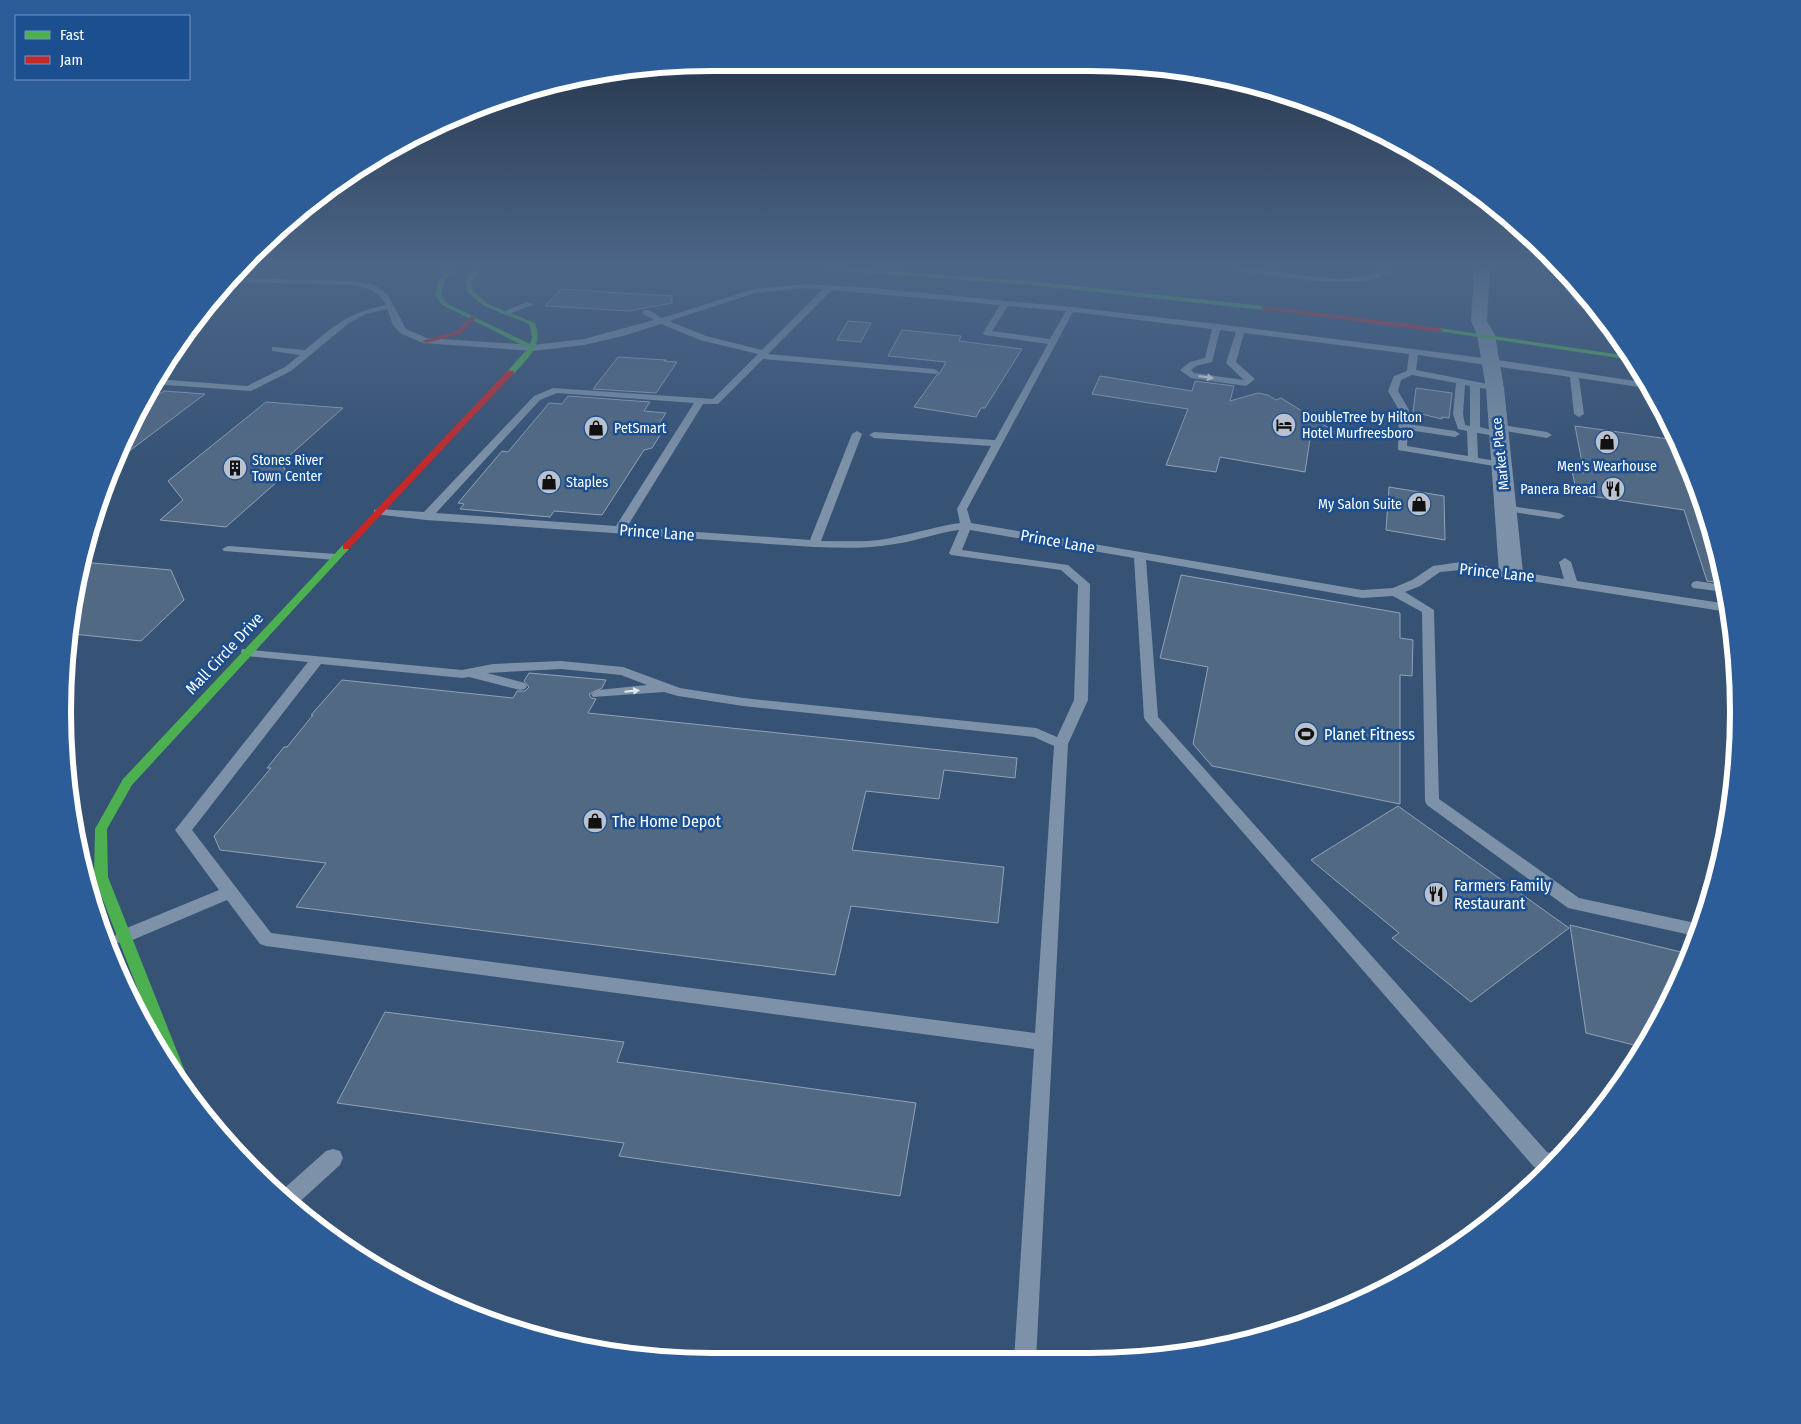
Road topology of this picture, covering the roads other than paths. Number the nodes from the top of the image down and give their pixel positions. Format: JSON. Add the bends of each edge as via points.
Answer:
{"nodes":[{"id":1,"x":330,"y":334,"type":"edge"},
{"id":2,"x":407,"y":334,"type":"edge"},
{"id":3,"x":457,"y":334,"type":"edge"},
{"id":4,"x":509,"y":334,"type":"edge"},
{"id":5,"x":534,"y":334,"type":"edge"},
{"id":6,"x":611,"y":334,"type":"edge"},
{"id":7,"x":694,"y":334,"type":"edge"},
{"id":8,"x":783,"y":334,"type":"edge"},
{"id":9,"x":998,"y":334,"type":"edge"},
{"id":10,"x":1057,"y":334,"type":"edge"},
{"id":11,"x":1215,"y":334,"type":"edge"},
{"id":12,"x":1240,"y":334,"type":"edge"},
{"id":13,"x":1276,"y":334,"type":"edge"},
{"id":14,"x":1485,"y":334,"type":"edge"},
{"id":15,"x":1525,"y":334,"type":"edge"},
{"id":16,"x":426,"y":341,"type":"junction"},
{"id":17,"x":1053,"y":342,"type":"junction"},
{"id":18,"x":533,"y":348,"type":"junction"},
{"id":19,"x":275,"y":349,"type":"dead end"},
{"id":20,"x":1414,"y":352,"type":"junction"},
{"id":21,"x":307,"y":353,"type":"junction"},
{"id":22,"x":763,"y":354,"type":"junction"},
{"id":23,"x":1622,"y":356,"type":"edge"},
{"id":24,"x":1491,"y":362,"type":"junction"},
{"id":25,"x":934,"y":372,"type":"dead end"},
{"id":26,"x":1412,"y":372,"type":"junction"},
{"id":27,"x":1574,"y":374,"type":"junction"},
{"id":28,"x":163,"y":383,"type":"edge"},
{"id":29,"x":1639,"y":384,"type":"edge"},
{"id":30,"x":1474,"y":385,"type":"junction"},
{"id":31,"x":700,"y":401,"type":"junction"},
{"id":32,"x":1579,"y":414,"type":"dead end"},
{"id":33,"x":1403,"y":426,"type":"junction"},
{"id":34,"x":1471,"y":429,"type":"junction"},
{"id":35,"x":1497,"y":430,"type":"junction"},
{"id":36,"x":857,"y":434,"type":"dead end"},
{"id":37,"x":1455,"y":434,"type":"dead end"},
{"id":38,"x":874,"y":435,"type":"dead end"},
{"id":39,"x":1547,"y":435,"type":"dead end"},
{"id":40,"x":998,"y":443,"type":"junction"},
{"id":41,"x":1472,"y":460,"type":"junction"},
{"id":42,"x":1500,"y":464,"type":"junction"},
{"id":43,"x":1504,"y":508,"type":"junction"},
{"id":44,"x":378,"y":512,"type":"junction"},
{"id":45,"x":1559,"y":516,"type":"dead end"},
{"id":46,"x":426,"y":517,"type":"junction"},
{"id":47,"x":966,"y":526,"type":"junction"},
{"id":48,"x":620,"y":529,"type":"junction"},
{"id":49,"x":814,"y":544,"type":"junction"},
{"id":50,"x":228,"y":549,"type":"dead end"},
{"id":51,"x":1140,"y":556,"type":"junction"},
{"id":52,"x":336,"y":557,"type":"junction"},
{"id":53,"x":1565,"y":562,"type":"dead end"},
{"id":54,"x":1511,"y":573,"type":"junction"},
{"id":55,"x":1571,"y":582,"type":"junction"},
{"id":56,"x":1697,"y":584,"type":"dead end"},
{"id":57,"x":1717,"y":588,"type":"edge"},
{"id":58,"x":1395,"y":592,"type":"junction"},
{"id":59,"x":1720,"y":607,"type":"edge"},
{"id":60,"x":247,"y":652,"type":"junction"},
{"id":61,"x":316,"y":661,"type":"junction"},
{"id":62,"x":462,"y":674,"type":"junction"},
{"id":63,"x":520,"y":686,"type":"dead end"},
{"id":64,"x":666,"y":687,"type":"junction"},
{"id":65,"x":598,"y":694,"type":"dead end"},
{"id":66,"x":1061,"y":744,"type":"junction"},
{"id":67,"x":230,"y":892,"type":"junction"},
{"id":68,"x":1692,"y":929,"type":"edge"},
{"id":69,"x":123,"y":937,"type":"junction"},
{"id":70,"x":153,"y":1025,"type":"edge"},
{"id":71,"x":1044,"y":1042,"type":"junction"},
{"id":72,"x":333,"y":1158,"type":"dead end"},
{"id":73,"x":1546,"y":1161,"type":"edge"},
{"id":74,"x":292,"y":1196,"type":"edge"},
{"id":75,"x":1025,"y":1353,"type":"edge"}],
"edges":[{"from":1,"to":21,"type":"lane"},
{"from":2,"to":16,"type":"lane"},
{"from":3,"to":16,"type":"street"},
{"from":4,"to":18,"type":"street"},
{"from":5,"to":18,"type":"street"},
{"from":6,"to":18,"type":"lane","via":[[584,342]]},
{"from":7,"to":22,"type":"lane","via":[[724,346]]},
{"from":8,"to":22,"type":"lane"},
{"from":9,"to":17,"type":"lane"},
{"from":10,"to":17,"type":"lane"},
{"from":11,"to":12,"type":"lane","one_way":true,"via":[[1209,360],[1185,370],[1191,375],[1246,383],[1250,379],[1231,363]]},
{"from":13,"to":20,"type":"lane"},
{"from":14,"to":24,"type":"street","name":"Market Place"},
{"from":15,"to":23,"type":"street"},
{"from":16,"to":18,"type":"lane"},
{"from":17,"to":40,"type":"lane"},
{"from":18,"to":44,"type":"street","name":"Mall Circle Drive"},
{"from":19,"to":21,"type":"lane"},
{"from":20,"to":24,"type":"lane"},
{"from":20,"to":26,"type":"lane"},
{"from":21,"to":28,"type":"lane","via":[[288,369],[248,388]]},
{"from":22,"to":25,"type":"lane"},
{"from":22,"to":31,"type":"lane","via":[[715,402]]},
{"from":24,"to":27,"type":"lane"},
{"from":24,"to":30,"type":"street","name":"Market Place"},
{"from":26,"to":30,"type":"lane"},
{"from":26,"to":33,"type":"lane","via":[[1397,378],[1393,391],[1404,410]]},
{"from":27,"to":29,"type":"lane"},
{"from":27,"to":32,"type":"lane"},
{"from":30,"to":34,"type":"lane"},
{"from":30,"to":35,"type":"street","name":"Market Place"},
{"from":31,"to":46,"type":"lane","via":[[556,390],[537,398]]},
{"from":31,"to":48,"type":"lane"},
{"from":33,"to":37,"type":"lane"},
{"from":33,"to":41,"type":"lane","via":[[1402,448]]},
{"from":34,"to":35,"type":"lane"},
{"from":34,"to":41,"type":"lane"},
{"from":35,"to":39,"type":"lane"},
{"from":35,"to":42,"type":"street","name":"Market Place"},
{"from":36,"to":49,"type":"lane"},
{"from":38,"to":40,"type":"lane"},
{"from":40,"to":47,"type":"lane","via":[[962,509]]},
{"from":41,"to":42,"type":"lane"},
{"from":42,"to":43,"type":"street","name":"Market Place"},
{"from":43,"to":45,"type":"lane"},
{"from":43,"to":54,"type":"street","name":"Market Place"},
{"from":44,"to":46,"type":"lane","name":"Prince Lane"},
{"from":44,"to":52,"type":"street","name":"Mall Circle Drive"},
{"from":46,"to":48,"type":"lane","name":"Prince Lane"},
{"from":47,"to":49,"type":"lane","name":"Prince Lane","via":[[933,530],[895,542]]},
{"from":47,"to":51,"type":"lane","name":"Prince Lane"},
{"from":47,"to":66,"type":"lane","via":[[955,554],[1064,567],[1084,584],[1080,700]]},
{"from":48,"to":49,"type":"lane","name":"Prince Lane"},
{"from":50,"to":52,"type":"lane"},
{"from":51,"to":58,"type":"lane","name":"Prince Lane","via":[[1362,594]]},
{"from":51,"to":73,"type":"lane","via":[[1150,718],[1541,1160]]},
{"from":52,"to":60,"type":"street","name":"Mall Circle Drive"},
{"from":53,"to":55,"type":"lane"},
{"from":54,"to":55,"type":"lane","name":"Prince Lane"},
{"from":54,"to":58,"type":"lane","name":"Prince Lane","via":[[1461,566],[1437,569]]},
{"from":55,"to":59,"type":"lane","name":"Prince Lane"},
{"from":56,"to":57,"type":"lane"},
{"from":58,"to":68,"type":"lane","via":[[1428,610],[1432,801],[1574,903]]},
{"from":60,"to":61,"type":"lane"},
{"from":60,"to":69,"type":"street","name":"Mall Circle Drive","via":[[127,782],[101,829],[101,877]]},
{"from":61,"to":62,"type":"lane"},
{"from":61,"to":67,"type":"lane","via":[[183,830]]},
{"from":62,"to":63,"type":"lane"},
{"from":62,"to":64,"type":"lane","via":[[493,668],[561,665],[623,671]]},
{"from":65,"to":64,"type":"lane","one_way":true},
{"from":64,"to":66,"type":"lane","via":[[678,692],[743,702],[1036,733]]},
{"from":66,"to":71,"type":"lane"},
{"from":67,"to":69,"type":"lane"},
{"from":67,"to":71,"type":"lane","via":[[266,938]]},
{"from":69,"to":70,"type":"street","name":"Mall Circle Drive"},
{"from":71,"to":75,"type":"lane"},
{"from":72,"to":74,"type":"lane"}]}
